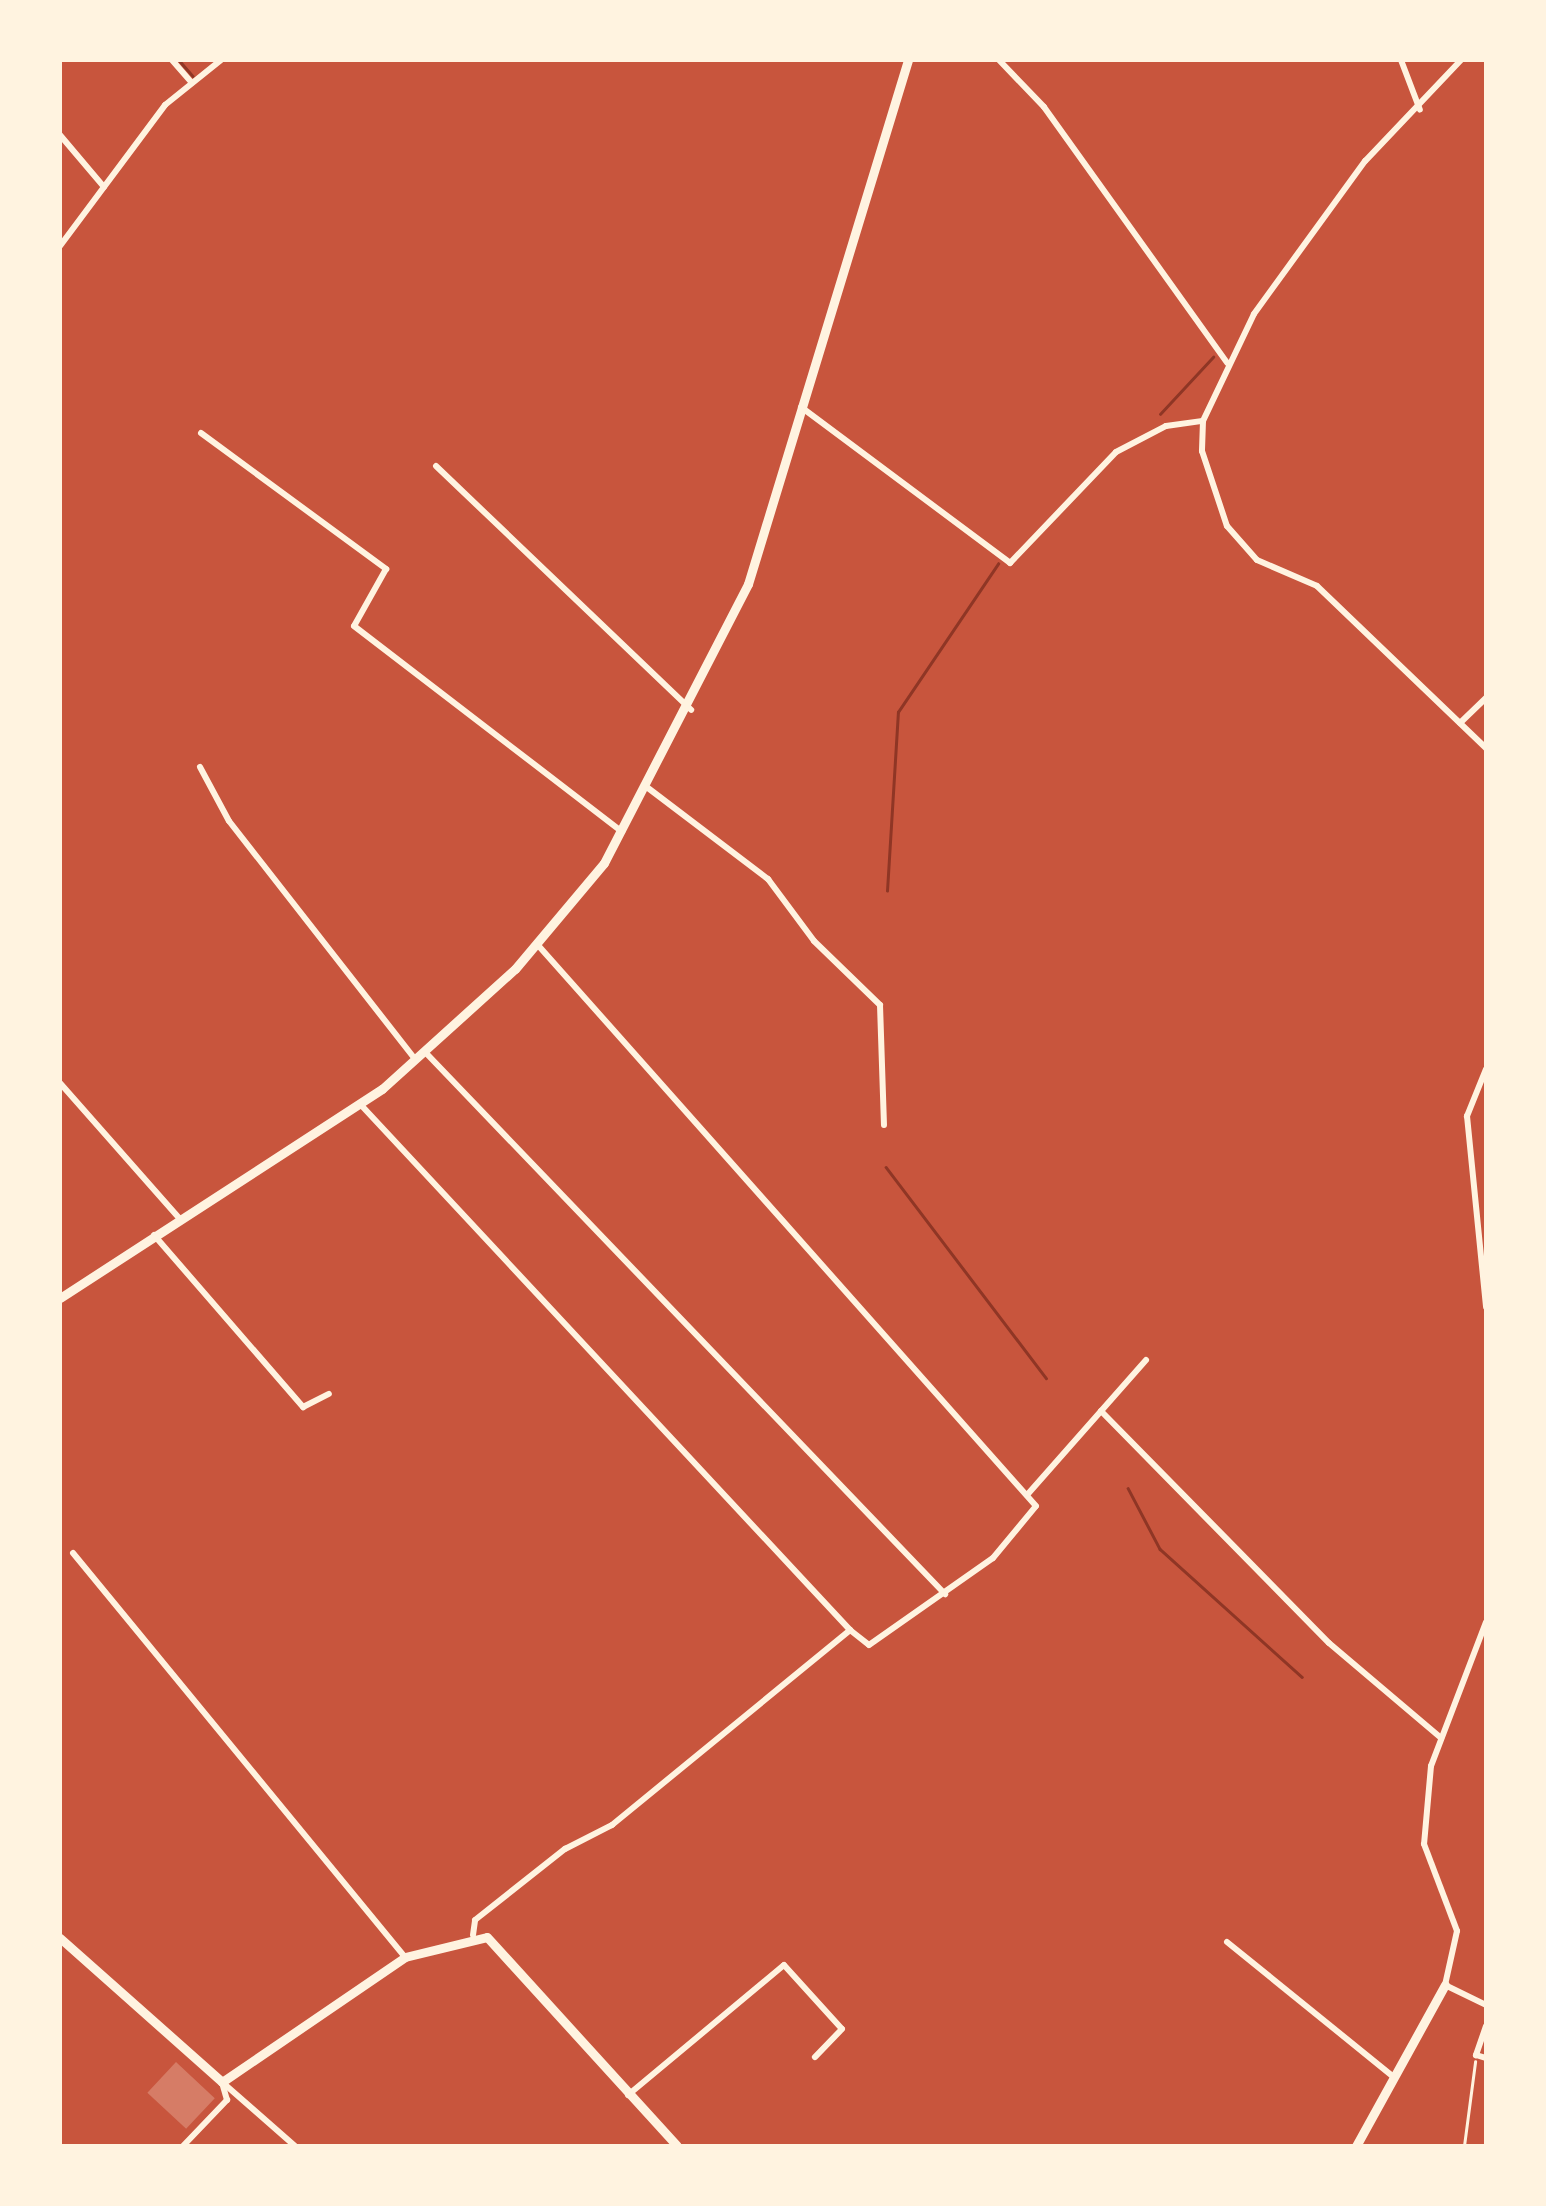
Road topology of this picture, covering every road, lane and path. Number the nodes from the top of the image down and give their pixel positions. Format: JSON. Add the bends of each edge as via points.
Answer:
{"nodes":[{"id":1,"x":172,"y":60,"type":"edge"},
{"id":2,"x":220,"y":60,"type":"edge"},
{"id":3,"x":908,"y":60,"type":"edge"},
{"id":4,"x":1000,"y":60,"type":"edge"},
{"id":5,"x":1401,"y":60,"type":"edge"},
{"id":6,"x":1461,"y":60,"type":"edge"},
{"id":7,"x":192,"y":83,"type":"junction"},
{"id":8,"x":1420,"y":110,"type":"junction"},
{"id":9,"x":60,"y":134,"type":"edge"},
{"id":10,"x":104,"y":187,"type":"junction"},
{"id":11,"x":61,"y":243,"type":"edge"},
{"id":12,"x":1228,"y":364,"type":"junction"},
{"id":13,"x":800,"y":407,"type":"junction"},
{"id":14,"x":1203,"y":421,"type":"junction"},
{"id":15,"x":202,"y":432,"type":"dead end"},
{"id":16,"x":436,"y":466,"type":"dead end"},
{"id":17,"x":1486,"y":698,"type":"edge"},
{"id":18,"x":690,"y":710,"type":"junction"},
{"id":19,"x":1460,"y":723,"type":"junction"},
{"id":20,"x":1486,"y":748,"type":"edge"},
{"id":21,"x":200,"y":767,"type":"dead end"},
{"id":22,"x":648,"y":788,"type":"junction"},
{"id":23,"x":623,"y":833,"type":"junction"},
{"id":24,"x":538,"y":944,"type":"junction"},
{"id":25,"x":426,"y":1052,"type":"junction"},
{"id":26,"x":416,"y":1061,"type":"junction"},
{"id":27,"x":1486,"y":1068,"type":"edge"},
{"id":28,"x":60,"y":1083,"type":"edge"},
{"id":29,"x":361,"y":1104,"type":"junction"},
{"id":30,"x":884,"y":1125,"type":"dead end"},
{"id":31,"x":179,"y":1218,"type":"junction"},
{"id":32,"x":154,"y":1235,"type":"junction"},
{"id":33,"x":60,"y":1298,"type":"edge"},
{"id":34,"x":1486,"y":1307,"type":"edge"},
{"id":35,"x":1146,"y":1360,"type":"dead end"},
{"id":36,"x":329,"y":1394,"type":"dead end"},
{"id":37,"x":1101,"y":1411,"type":"junction"},
{"id":38,"x":1027,"y":1495,"type":"junction"},
{"id":39,"x":73,"y":1554,"type":"dead end"},
{"id":40,"x":945,"y":1594,"type":"junction"},
{"id":41,"x":1486,"y":1622,"type":"edge"},
{"id":42,"x":850,"y":1630,"type":"junction"},
{"id":43,"x":1441,"y":1738,"type":"junction"},
{"id":44,"x":473,"y":1934,"type":"junction"},
{"id":45,"x":60,"y":1938,"type":"edge"},
{"id":46,"x":1227,"y":1942,"type":"dead end"},
{"id":47,"x":405,"y":1958,"type":"junction"},
{"id":48,"x":1445,"y":1985,"type":"junction"},
{"id":49,"x":1486,"y":2005,"type":"edge"},
{"id":50,"x":1486,"y":2026,"type":"edge"},
{"id":51,"x":1476,"y":2055,"type":"junction"},
{"id":52,"x":815,"y":2057,"type":"dead end"},
{"id":53,"x":1486,"y":2058,"type":"edge"},
{"id":54,"x":1394,"y":2077,"type":"junction"},
{"id":55,"x":222,"y":2082,"type":"junction"},
{"id":56,"x":628,"y":2095,"type":"junction"},
{"id":57,"x":183,"y":2146,"type":"edge"},
{"id":58,"x":295,"y":2146,"type":"edge"},
{"id":59,"x":677,"y":2146,"type":"edge"},
{"id":60,"x":1356,"y":2146,"type":"edge"},
{"id":61,"x":1464,"y":2146,"type":"edge"}],
"edges":[{"from":1,"to":7,"type":"street"},
{"from":2,"to":7,"type":"street"},
{"from":3,"to":13,"type":"main road"},
{"from":4,"to":12,"type":"street"},
{"from":5,"to":8,"type":"street"},
{"from":6,"to":8,"type":"street"},
{"from":7,"to":10,"type":"street"},
{"from":8,"to":12,"type":"street","via":[[1366,162]]},
{"from":9,"to":10,"type":"street"},
{"from":10,"to":11,"type":"street"},
{"from":12,"to":14,"type":"street"},
{"from":13,"to":14,"type":"street","via":[[1010,563],[1116,452],[1166,426]]},
{"from":13,"to":18,"type":"main road","via":[[753,571]]},
{"from":14,"to":19,"type":"street","via":[[1202,451],[1228,526],[1257,560],[1317,586]]},
{"from":15,"to":23,"type":"street","via":[[386,569],[354,626]]},
{"from":16,"to":18,"type":"street"},
{"from":17,"to":19,"type":"street"},
{"from":18,"to":22,"type":"main road"},
{"from":19,"to":20,"type":"street"},
{"from":21,"to":26,"type":"street","via":[[230,821]]},
{"from":22,"to":23,"type":"main road"},
{"from":22,"to":30,"type":"street","via":[[768,878],[814,941],[880,1005]]},
{"from":23,"to":24,"type":"main road"},
{"from":24,"to":25,"type":"main road"},
{"from":24,"to":38,"type":"street"},
{"from":25,"to":26,"type":"main road"},
{"from":25,"to":40,"type":"street"},
{"from":26,"to":29,"type":"main road"},
{"from":27,"to":34,"type":"street","via":[[1467,1116]]},
{"from":28,"to":31,"type":"street"},
{"from":29,"to":31,"type":"main road"},
{"from":29,"to":42,"type":"street"},
{"from":31,"to":32,"type":"main road"},
{"from":32,"to":33,"type":"main road"},
{"from":32,"to":36,"type":"street","via":[[303,1407]]},
{"from":35,"to":37,"type":"street"},
{"from":37,"to":38,"type":"street"},
{"from":37,"to":43,"type":"street","via":[[1329,1643]]},
{"from":38,"to":40,"type":"street","via":[[1036,1506],[1004,1545]]},
{"from":39,"to":47,"type":"street"},
{"from":40,"to":42,"type":"street","via":[[869,1645]]},
{"from":41,"to":43,"type":"street"},
{"from":42,"to":44,"type":"street","via":[[612,1826],[566,1849],[475,1920]]},
{"from":43,"to":48,"type":"street","via":[[1424,1844],[1457,1932]]},
{"from":44,"to":47,"type":"main road"},
{"from":44,"to":56,"type":"main road","via":[[488,1936]]},
{"from":45,"to":55,"type":"main road"},
{"from":46,"to":54,"type":"street"},
{"from":47,"to":55,"type":"main road"},
{"from":48,"to":49,"type":"street"},
{"from":48,"to":54,"type":"main road"},
{"from":50,"to":51,"type":"street"},
{"from":51,"to":53,"type":"street"},
{"from":51,"to":61,"type":"path"},
{"from":52,"to":56,"type":"street","via":[[842,2029],[784,1965]]},
{"from":54,"to":60,"type":"main road"},
{"from":55,"to":57,"type":"street","via":[[227,2100]]},
{"from":55,"to":58,"type":"street"},
{"from":56,"to":59,"type":"main road"}]}
